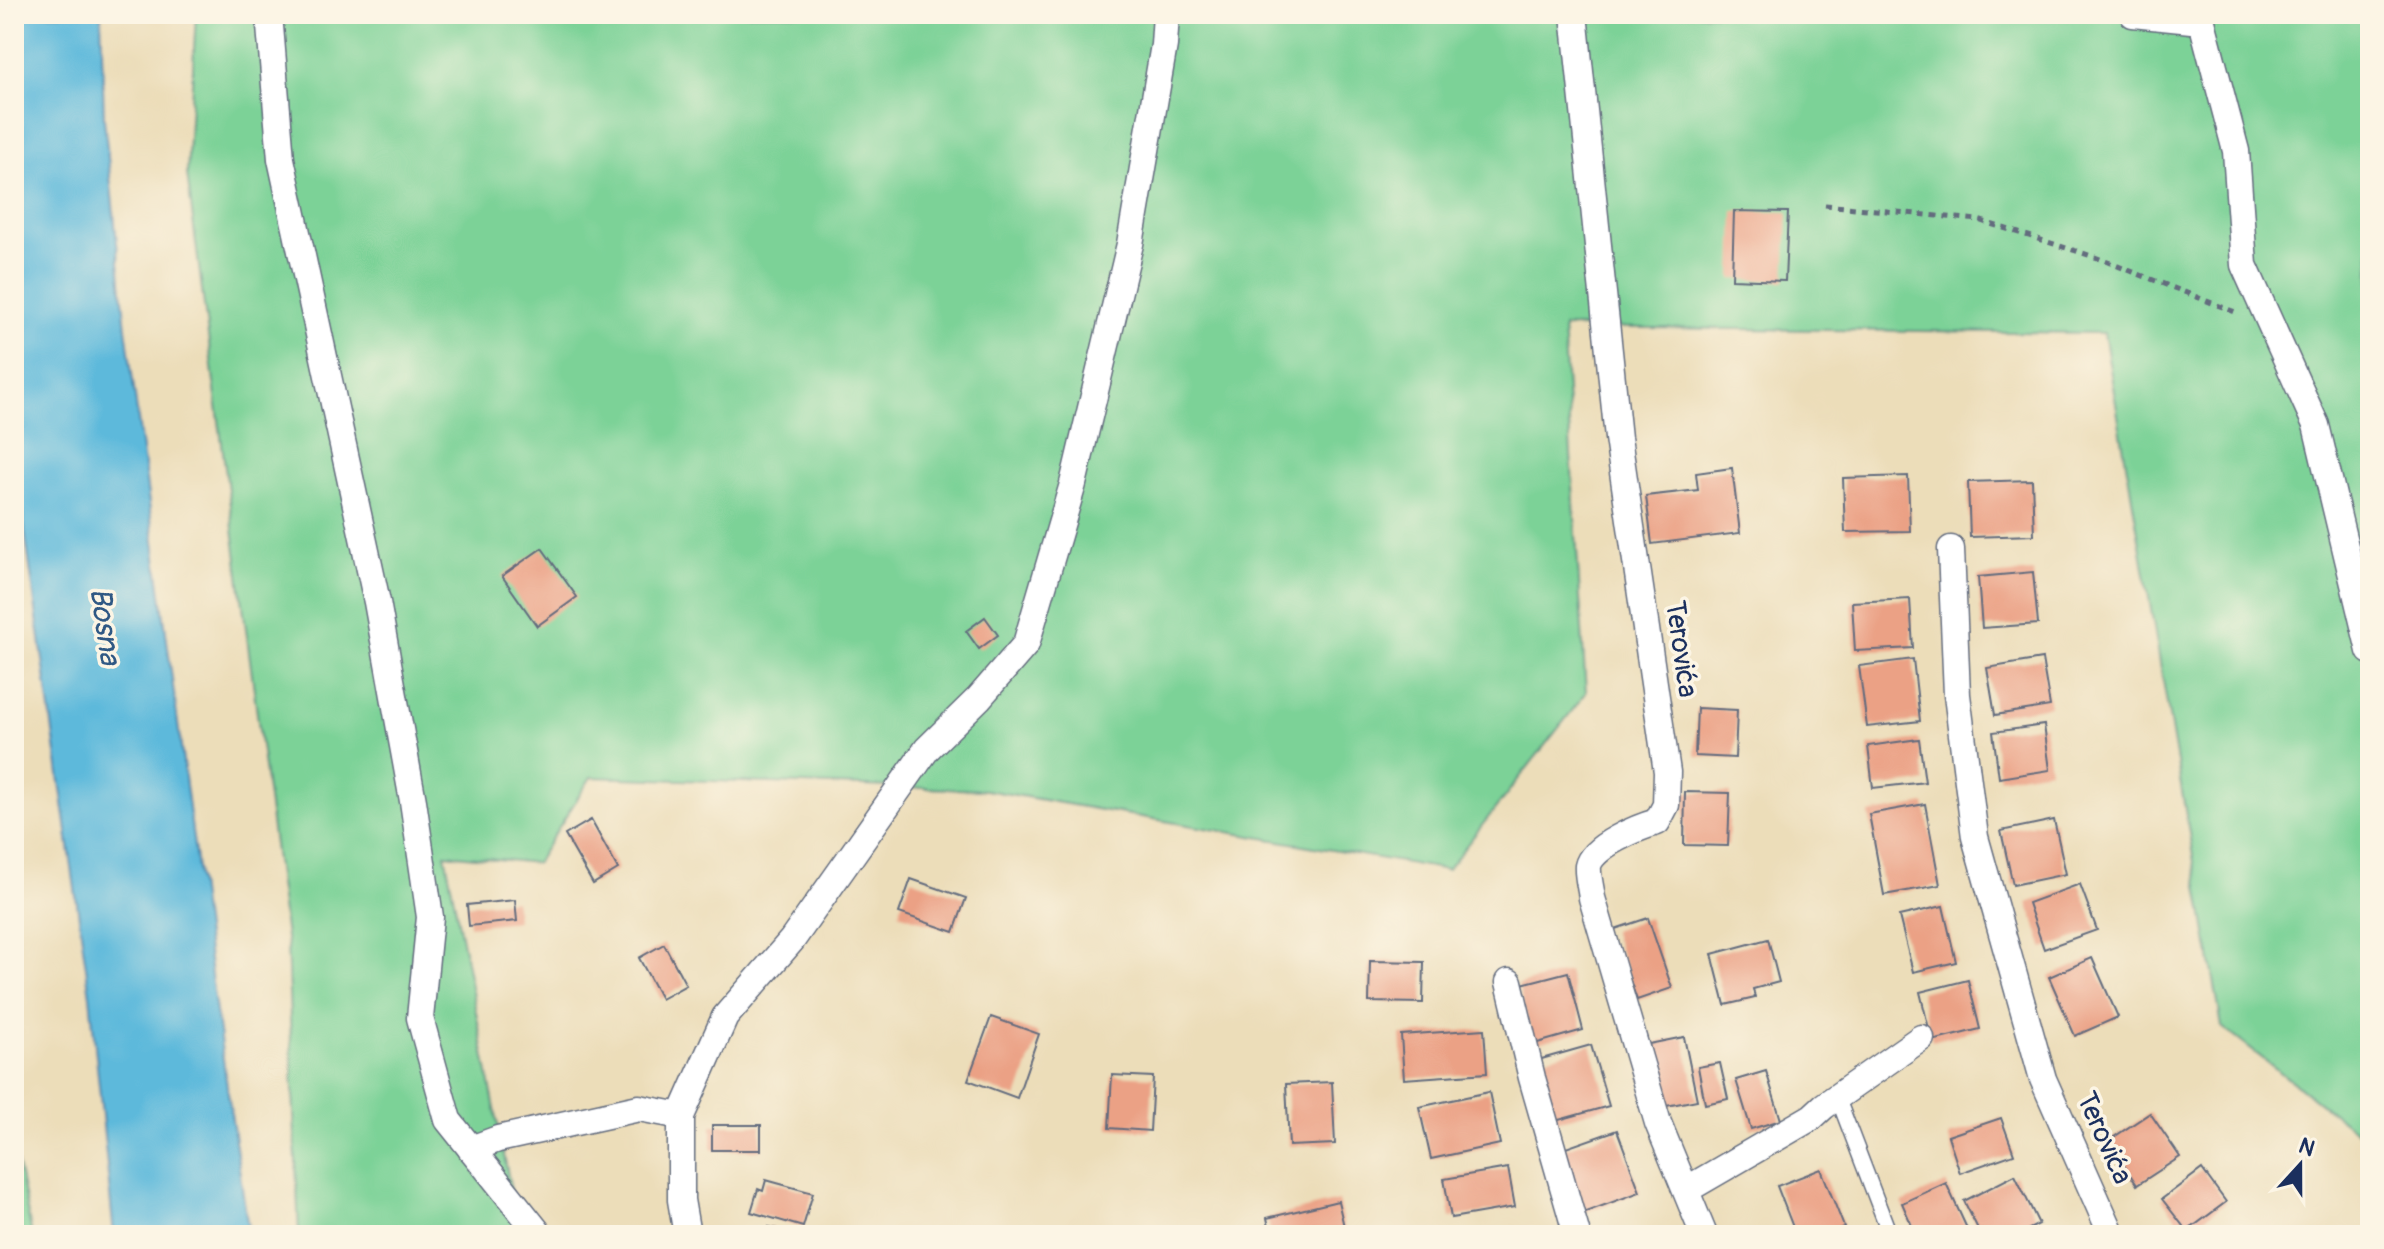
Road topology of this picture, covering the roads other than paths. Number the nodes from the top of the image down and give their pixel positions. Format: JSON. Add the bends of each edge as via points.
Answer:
{"nodes":[{"id":1,"x":269,"y":14,"type":"edge"},
{"id":2,"x":1166,"y":14,"type":"edge"},
{"id":3,"x":1574,"y":14,"type":"edge"},
{"id":4,"x":2133,"y":14,"type":"edge"},
{"id":5,"x":2201,"y":18,"type":"edge"},
{"id":6,"x":1951,"y":549,"type":"dead end"},
{"id":7,"x":2370,"y":651,"type":"edge"},
{"id":8,"x":1509,"y":982,"type":"dead end"},
{"id":9,"x":1921,"y":1038,"type":"dead end"},
{"id":10,"x":1837,"y":1096,"type":"junction"},
{"id":11,"x":681,"y":1116,"type":"junction"},
{"id":12,"x":471,"y":1149,"type":"junction"},
{"id":13,"x":1686,"y":1190,"type":"junction"},
{"id":14,"x":540,"y":1235,"type":"edge"},
{"id":15,"x":687,"y":1235,"type":"edge"},
{"id":16,"x":1577,"y":1235,"type":"edge"},
{"id":17,"x":1704,"y":1235,"type":"edge"},
{"id":18,"x":1890,"y":1235,"type":"edge"},
{"id":19,"x":2112,"y":1235,"type":"edge"}],
"edges":[{"from":1,"to":12,"type":"street","via":[[281,159],[377,602],[413,801],[430,917],[420,1018],[448,1120]]},
{"from":2,"to":11,"type":"street","via":[[1130,244],[1073,484],[1026,644],[927,749],[792,940],[725,1017]]},
{"from":3,"to":13,"type":"street","name":"Terovića","via":[[1618,438],[1667,772],[1666,805],[1657,822],[1595,853],[1589,877],[1658,1123]]},
{"from":4,"to":5,"type":"street"},
{"from":5,"to":7,"type":"street","via":[[2236,151],[2244,265],[2316,425]]},
{"from":6,"to":19,"type":"street","name":"Terovića","via":[[1957,695],[1975,837],[2043,1079]]},
{"from":8,"to":16,"type":"street"},
{"from":9,"to":10,"type":"street"},
{"from":10,"to":13,"type":"street","via":[[1812,1117]]},
{"from":10,"to":18,"type":"lane"},
{"from":11,"to":12,"type":"street","via":[[639,1108]]},
{"from":11,"to":15,"type":"street","via":[[681,1200]]},
{"from":12,"to":14,"type":"street"},
{"from":13,"to":17,"type":"street","name":"Terovića"}]}
